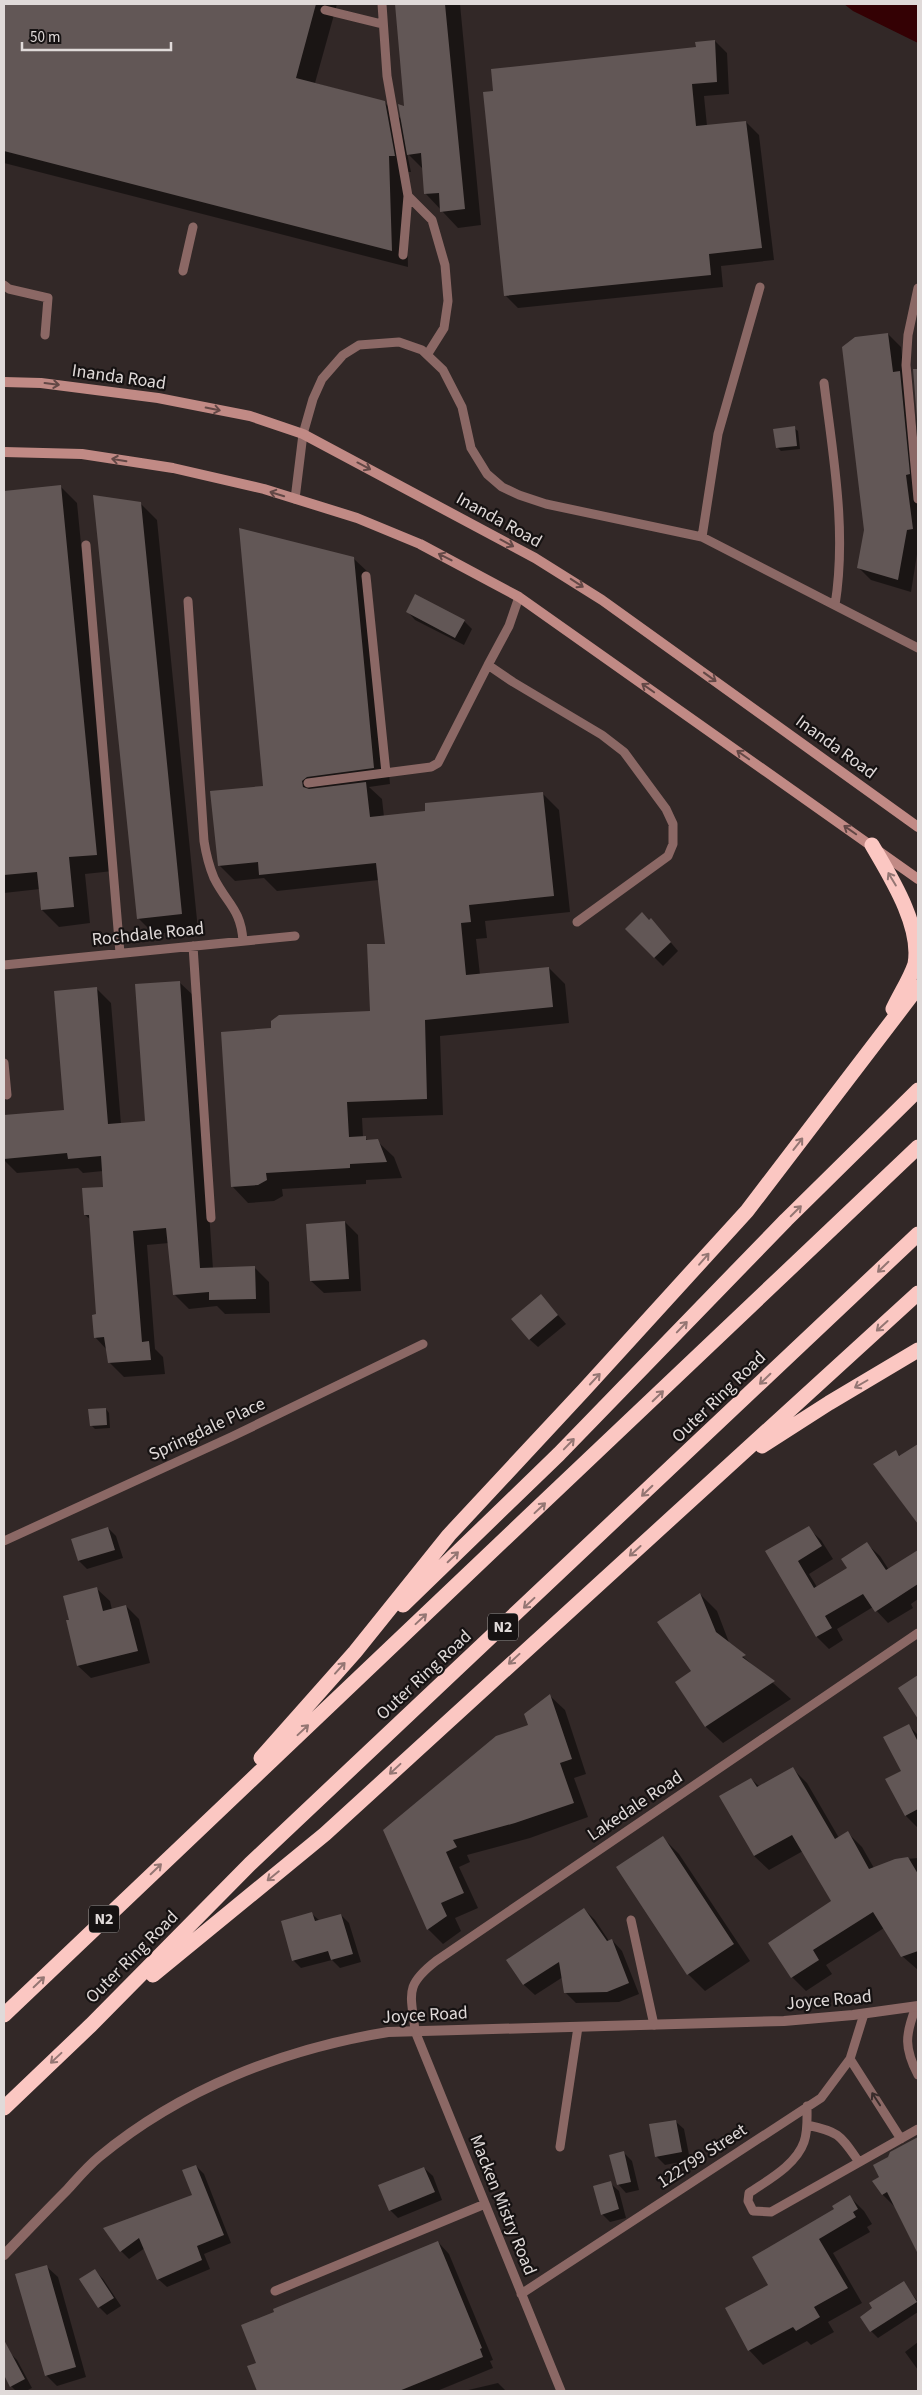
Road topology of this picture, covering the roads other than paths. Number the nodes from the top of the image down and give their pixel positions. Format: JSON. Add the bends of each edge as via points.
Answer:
{"nodes":[{"id":1,"x":382,"y":4,"type":"edge"},
{"id":2,"x":326,"y":10,"type":"dead end"},
{"id":3,"x":382,"y":24,"type":"junction"},
{"id":4,"x":408,"y":196,"type":"junction"},
{"id":5,"x":193,"y":227,"type":"dead end"},
{"id":6,"x":402,"y":256,"type":"dead end"},
{"id":7,"x":183,"y":271,"type":"dead end"},
{"id":8,"x":4,"y":285,"type":"edge"},
{"id":9,"x":760,"y":287,"type":"dead end"},
{"id":10,"x":918,"y":288,"type":"edge"},
{"id":11,"x":45,"y":335,"type":"dead end"},
{"id":12,"x":427,"y":355,"type":"junction"},
{"id":13,"x":4,"y":382,"type":"edge"},
{"id":14,"x":824,"y":383,"type":"dead end"},
{"id":15,"x":303,"y":434,"type":"junction"},
{"id":16,"x":4,"y":452,"type":"edge"},
{"id":17,"x":295,"y":499,"type":"junction"},
{"id":18,"x":918,"y":499,"type":"edge"},
{"id":19,"x":702,"y":537,"type":"junction"},
{"id":20,"x":86,"y":546,"type":"dead end"},
{"id":21,"x":366,"y":576,"type":"dead end"},
{"id":22,"x":519,"y":597,"type":"junction"},
{"id":23,"x":188,"y":601,"type":"dead end"},
{"id":24,"x":835,"y":605,"type":"junction"},
{"id":25,"x":918,"y":648,"type":"edge"},
{"id":26,"x":488,"y":665,"type":"junction"},
{"id":27,"x":386,"y":773,"type":"junction"},
{"id":28,"x":308,"y":783,"type":"dead end"},
{"id":29,"x":918,"y":827,"type":"edge"},
{"id":30,"x":872,"y":845,"type":"junction"},
{"id":31,"x":918,"y":879,"type":"edge"},
{"id":32,"x":577,"y":922,"type":"dead end"},
{"id":33,"x":294,"y":936,"type":"dead end"},
{"id":34,"x":243,"y":941,"type":"junction"},
{"id":35,"x":194,"y":946,"type":"junction"},
{"id":36,"x":120,"y":953,"type":"junction"},
{"id":37,"x":4,"y":965,"type":"edge"},
{"id":38,"x":918,"y":986,"type":"edge"},
{"id":39,"x":877,"y":1041,"type":"junction"},
{"id":40,"x":4,"y":1063,"type":"edge"},
{"id":41,"x":918,"y":1090,"type":"edge"},
{"id":42,"x":7,"y":1095,"type":"dead end"},
{"id":43,"x":918,"y":1148,"type":"edge"},
{"id":44,"x":211,"y":1218,"type":"dead end"},
{"id":45,"x":918,"y":1234,"type":"edge"},
{"id":46,"x":918,"y":1293,"type":"edge"},
{"id":47,"x":423,"y":1344,"type":"dead end"},
{"id":48,"x":918,"y":1350,"type":"edge"},
{"id":49,"x":724,"y":1471,"type":"junction"},
{"id":50,"x":4,"y":1540,"type":"edge"},
{"id":51,"x":918,"y":1633,"type":"edge"},
{"id":52,"x":355,"y":1652,"type":"junction"},
{"id":53,"x":204,"y":1823,"type":"junction"},
{"id":54,"x":631,"y":1920,"type":"dead end"},
{"id":55,"x":917,"y":2006,"type":"edge"},
{"id":56,"x":864,"y":2014,"type":"junction"},
{"id":57,"x":4,"y":2015,"type":"edge"},
{"id":58,"x":91,"y":2025,"type":"junction"},
{"id":59,"x":654,"y":2026,"type":"junction"},
{"id":60,"x":578,"y":2027,"type":"junction"},
{"id":61,"x":415,"y":2030,"type":"junction"},
{"id":62,"x":850,"y":2059,"type":"junction"},
{"id":63,"x":918,"y":2075,"type":"edge"},
{"id":64,"x":808,"y":2106,"type":"junction"},
{"id":65,"x":4,"y":2108,"type":"edge"},
{"id":66,"x":807,"y":2125,"type":"junction"},
{"id":67,"x":918,"y":2129,"type":"edge"},
{"id":68,"x":901,"y":2139,"type":"junction"},
{"id":69,"x":560,"y":2147,"type":"dead end"},
{"id":70,"x":859,"y":2162,"type":"junction"},
{"id":71,"x":486,"y":2204,"type":"junction"},
{"id":72,"x":4,"y":2255,"type":"edge"},
{"id":73,"x":275,"y":2291,"type":"dead end"},
{"id":74,"x":521,"y":2294,"type":"junction"},
{"id":75,"x":561,"y":2391,"type":"edge"}],
"edges":[{"from":1,"to":3,"type":"lane"},
{"from":2,"to":3,"type":"lane"},
{"from":3,"to":4,"type":"lane","via":[[387,76]]},
{"from":4,"to":6,"type":"lane"},
{"from":4,"to":12,"type":"lane","via":[[432,220],[445,265],[448,301],[444,328]]},
{"from":5,"to":7,"type":"lane"},
{"from":8,"to":11,"type":"lane","via":[[48,298]]},
{"from":9,"to":19,"type":"lane","via":[[718,434]]},
{"from":10,"to":18,"type":"lane","via":[[906,365]]},
{"from":12,"to":15,"type":"lane","via":[[399,342],[378,342],[359,346],[343,355],[322,379]]},
{"from":12,"to":19,"type":"lane","via":[[443,370],[462,407],[471,448],[487,474],[502,487],[546,504]]},
{"from":13,"to":15,"type":"main road","name":"Inanda Road","one_way":true,"via":[[41,383],[158,398],[250,416]]},
{"from":14,"to":24,"type":"lane","via":[[840,538]]},
{"from":15,"to":17,"type":"lane"},
{"from":15,"to":29,"type":"main road","name":"Inanda Road","one_way":true,"via":[[555,569]]},
{"from":17,"to":16,"type":"main road","one_way":true,"via":[[164,467],[82,454]]},
{"from":22,"to":17,"type":"main road","one_way":true,"via":[[420,544],[357,518]]},
{"from":19,"to":24,"type":"lane"},
{"from":20,"to":36,"type":"lane"},
{"from":21,"to":27,"type":"lane"},
{"from":22,"to":26,"type":"lane","via":[[509,626]]},
{"from":30,"to":22,"type":"main road","one_way":true},
{"from":23,"to":34,"type":"lane","via":[[204,841],[215,880],[239,918]]},
{"from":24,"to":25,"type":"lane"},
{"from":26,"to":27,"type":"lane","via":[[438,763],[431,767]]},
{"from":26,"to":32,"type":"lane","via":[[602,734],[624,752],[673,824],[673,844],[668,856]]},
{"from":27,"to":28,"type":"lane"},
{"from":30,"to":31,"type":"main road"},
{"from":39,"to":30,"type":"highway","one_way":true,"via":[[916,963],[916,935],[911,915]]},
{"from":33,"to":34,"type":"lane","name":"Rochdale Road"},
{"from":34,"to":35,"type":"lane","name":"Rochdale Road"},
{"from":35,"to":36,"type":"lane","name":"Rochdale Road"},
{"from":35,"to":44,"type":"lane"},
{"from":36,"to":37,"type":"lane","name":"Rochdale Road"},
{"from":38,"to":39,"type":"highway"},
{"from":52,"to":39,"type":"highway","one_way":true,"via":[[449,1534],[747,1211]]},
{"from":40,"to":42,"type":"lane"},
{"from":52,"to":41,"type":"highway","one_way":true,"via":[[559,1454],[786,1220]]},
{"from":53,"to":43,"type":"highway","number":"N2","one_way":true},
{"from":45,"to":58,"type":"highway","name":"Outer Ring Road","number":"N2","one_way":true,"via":[[250,1864]]},
{"from":46,"to":49,"type":"highway","one_way":true},
{"from":47,"to":50,"type":"lane","name":"Springdale Place","via":[[231,1437]]},
{"from":48,"to":49,"type":"highway","one_way":true},
{"from":49,"to":58,"type":"highway","one_way":true,"via":[[534,1640],[325,1834]]},
{"from":51,"to":61,"type":"lane","name":"Lakedale Road","via":[[419,1974],[413,1982],[412,1992]]},
{"from":53,"to":52,"type":"highway","one_way":true},
{"from":57,"to":53,"type":"highway","number":"N2","one_way":true},
{"from":54,"to":59,"type":"lane"},
{"from":55,"to":56,"type":"street","name":"Joyce Road"},
{"from":55,"to":63,"type":"lane","via":[[907,2044],[908,2057]]},
{"from":56,"to":59,"type":"street","name":"Joyce Road"},
{"from":56,"to":62,"type":"lane","name":"122799 Street"},
{"from":58,"to":65,"type":"highway","name":"Outer Ring Road","number":"N2","one_way":true},
{"from":59,"to":60,"type":"street","name":"Joyce Road"},
{"from":60,"to":61,"type":"street","name":"Joyce Road"},
{"from":60,"to":69,"type":"lane"},
{"from":61,"to":71,"type":"lane","name":"Macken Mistry Road"},
{"from":61,"to":72,"type":"street","name":"Joyce Road","via":[[353,2038],[316,2047],[250,2068],[192,2094],[154,2116],[97,2158]]},
{"from":62,"to":64,"type":"lane","name":"122799 Street","via":[[821,2098]]},
{"from":68,"to":62,"type":"lane","one_way":true},
{"from":64,"to":66,"type":"lane"},
{"from":64,"to":74,"type":"lane","name":"122799 Street"},
{"from":66,"to":70,"type":"lane","via":[[836,2132]]},
{"from":66,"to":70,"type":"lane","via":[[798,2153],[750,2193],[748,2201],[754,2212],[771,2212]]},
{"from":67,"to":68,"type":"lane"},
{"from":68,"to":70,"type":"lane"},
{"from":71,"to":73,"type":"lane"},
{"from":71,"to":74,"type":"lane","name":"Macken Mistry Road"},
{"from":74,"to":75,"type":"lane","name":"Macken Mistry Road"}]}
